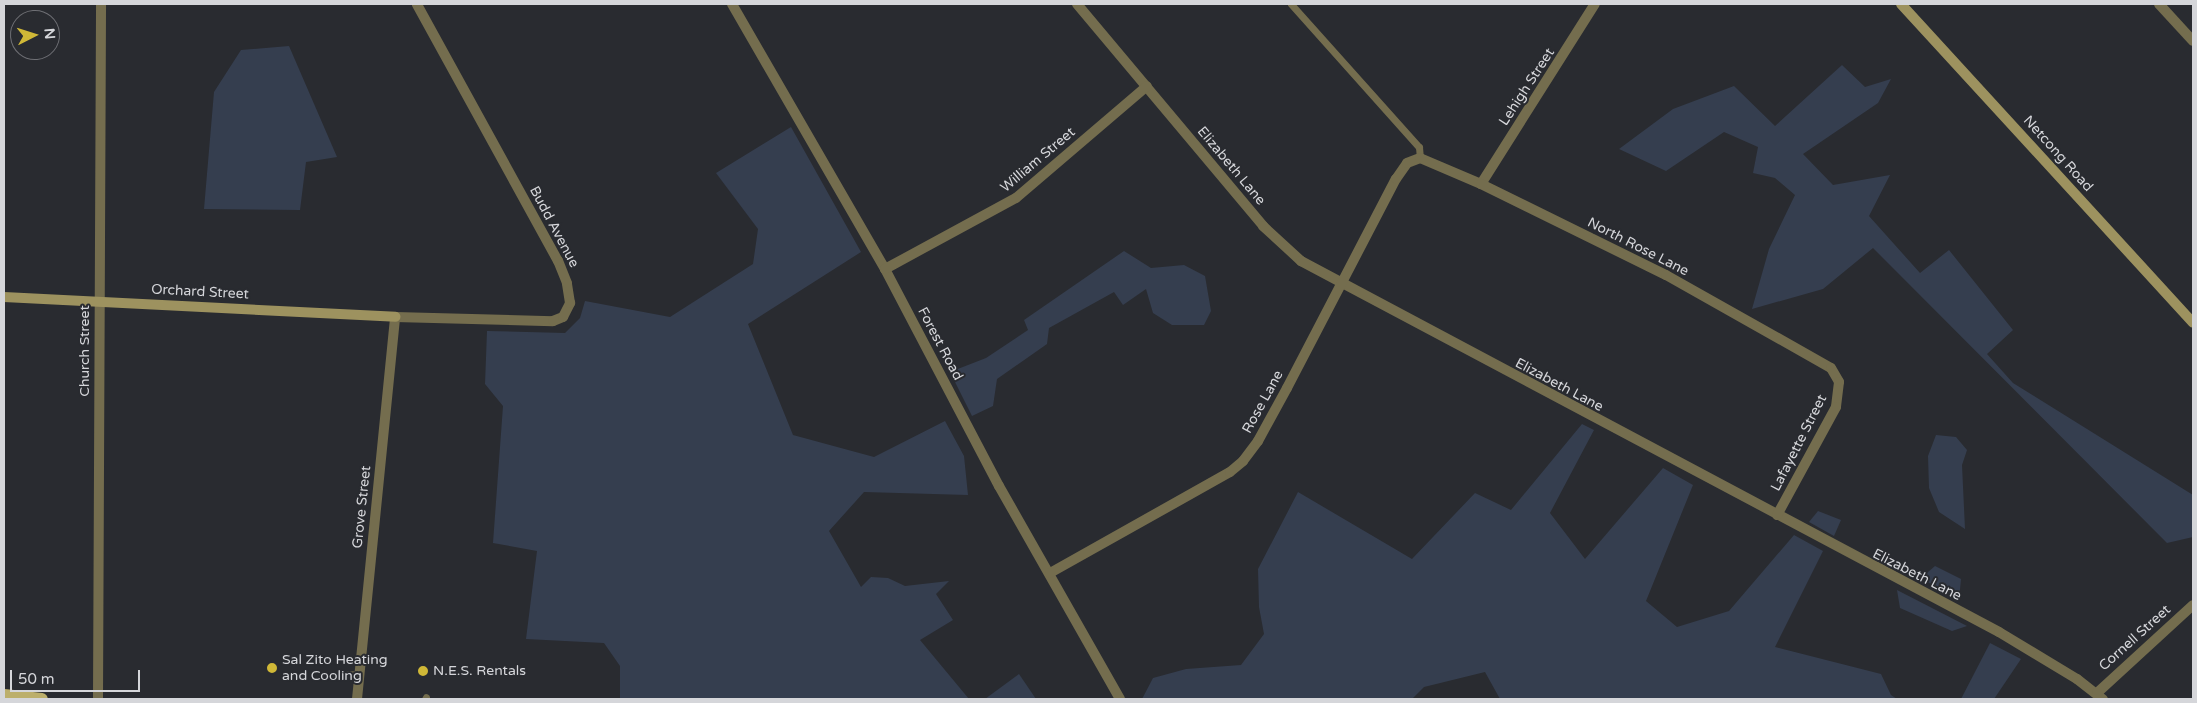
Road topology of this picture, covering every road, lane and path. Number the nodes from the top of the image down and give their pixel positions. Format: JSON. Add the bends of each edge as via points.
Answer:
{"nodes":[{"id":1,"x":101,"y":4,"type":"edge"},
{"id":2,"x":417,"y":4,"type":"edge"},
{"id":3,"x":732,"y":4,"type":"edge"},
{"id":4,"x":1077,"y":4,"type":"edge"},
{"id":5,"x":1290,"y":4,"type":"edge"},
{"id":6,"x":1595,"y":4,"type":"edge"},
{"id":7,"x":1901,"y":4,"type":"edge"},
{"id":8,"x":2159,"y":4,"type":"edge"},
{"id":9,"x":2193,"y":41,"type":"edge"},
{"id":10,"x":1147,"y":86,"type":"junction"},
{"id":11,"x":1416,"y":159,"type":"junction"},
{"id":12,"x":1481,"y":184,"type":"junction"},
{"id":13,"x":884,"y":269,"type":"junction"},
{"id":14,"x":1341,"y":284,"type":"junction"},
{"id":15,"x":4,"y":297,"type":"edge"},
{"id":16,"x":99,"y":300,"type":"junction"},
{"id":17,"x":395,"y":317,"type":"junction"},
{"id":18,"x":2193,"y":323,"type":"edge"},
{"id":19,"x":1839,"y":382,"type":"joint"},
{"id":20,"x":1777,"y":516,"type":"junction"},
{"id":21,"x":1050,"y":573,"type":"junction"},
{"id":22,"x":2193,"y":605,"type":"edge"},
{"id":23,"x":4,"y":695,"type":"edge"},
{"id":24,"x":2098,"y":697,"type":"edge"},
{"id":25,"x":42,"y":699,"type":"edge"},
{"id":26,"x":98,"y":699,"type":"edge"},
{"id":27,"x":357,"y":699,"type":"edge"},
{"id":28,"x":1120,"y":699,"type":"edge"}],
"edges":[{"from":1,"to":16,"type":"street","name":"Church Street"},
{"from":2,"to":17,"type":"street","name":"Budd Avenue","via":[[558,261],[567,283],[570,303],[563,317],[553,321]]},
{"from":3,"to":13,"type":"street","name":"Forest Road"},
{"from":4,"to":10,"type":"street","name":"Elizabeth Lane"},
{"from":5,"to":11,"type":"lane","via":[[1419,146]]},
{"from":6,"to":12,"type":"street","name":"Lehigh Street"},
{"from":7,"to":18,"type":"street","name":"Netcong Road"},
{"from":8,"to":9,"type":"street"},
{"from":10,"to":13,"type":"street","name":"William Street","via":[[1016,198]]},
{"from":10,"to":14,"type":"street","name":"Elizabeth Lane","via":[[1284,249]]},
{"from":11,"to":12,"type":"street","name":"North Rose Lane"},
{"from":11,"to":14,"type":"street","name":"Rose Lane","via":[[1396,179]]},
{"from":12,"to":19,"type":"street","name":"North Rose Lane","via":[[1666,275],[1824,363]]},
{"from":13,"to":21,"type":"street","name":"Forest Road","via":[[999,486]]},
{"from":14,"to":20,"type":"street","name":"Elizabeth Lane"},
{"from":14,"to":21,"type":"street","name":"Rose Lane","via":[[1262,433],[1243,461],[1230,472],[1119,531]]},
{"from":15,"to":16,"type":"street","name":"Orchard Street"},
{"from":16,"to":17,"type":"street","name":"Orchard Street"},
{"from":16,"to":26,"type":"street","name":"Church Street"},
{"from":17,"to":27,"type":"street","name":"Grove Street","via":[[353,674]]},
{"from":19,"to":20,"type":"street","name":"Lafayette Street","via":[[1836,407]]},
{"from":20,"to":24,"type":"street","name":"Elizabeth Lane","via":[[2039,655]]},
{"from":21,"to":28,"type":"street","name":"Forest Road"},
{"from":22,"to":24,"type":"street","name":"Cornell Street"},
{"from":23,"to":25,"type":"main road"}]}
